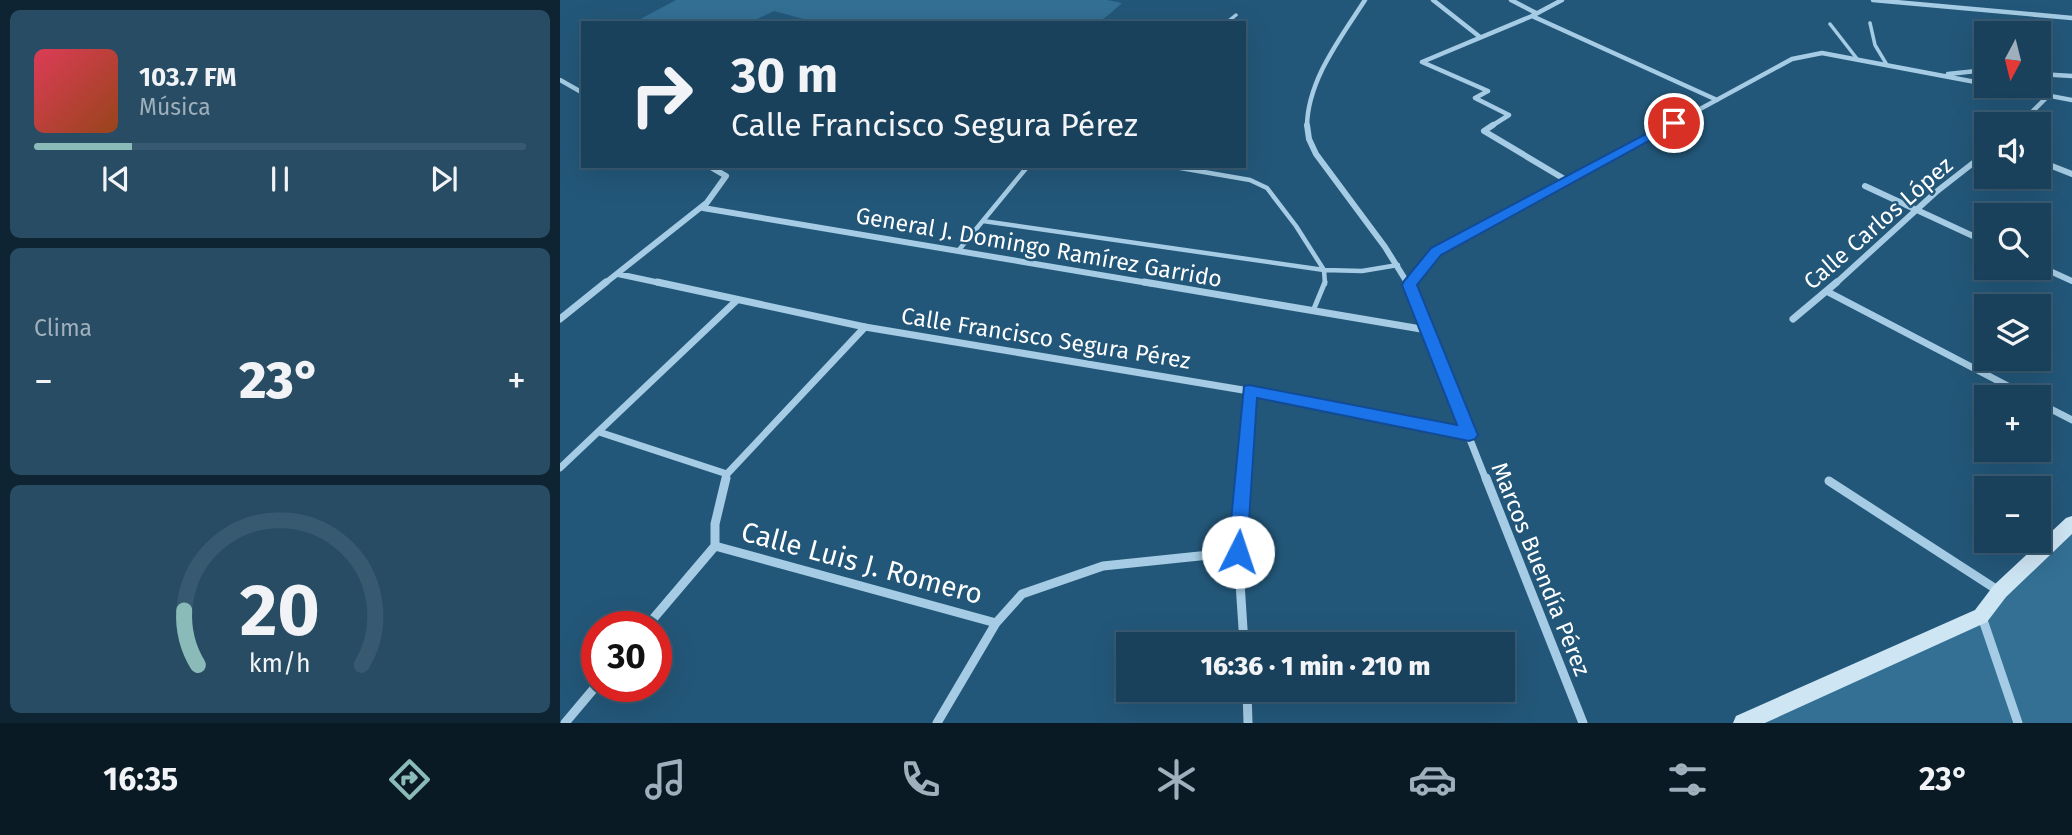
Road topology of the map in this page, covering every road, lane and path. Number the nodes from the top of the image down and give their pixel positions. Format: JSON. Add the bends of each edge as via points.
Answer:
{"nodes":[{"id":1,"x":1365,"y":0,"type":"edge"},
{"id":2,"x":1433,"y":0,"type":"edge"},
{"id":3,"x":1511,"y":0,"type":"edge"},
{"id":4,"x":1562,"y":0,"type":"edge"},
{"id":5,"x":1873,"y":0,"type":"edge"},
{"id":6,"x":1975,"y":0,"type":"edge"},
{"id":7,"x":1981,"y":10,"type":"junction"},
{"id":8,"x":1534,"y":14,"type":"junction"},
{"id":9,"x":1236,"y":15,"type":"dead end"},
{"id":10,"x":2072,"y":19,"type":"edge"},
{"id":11,"x":1228,"y":21,"type":"edge"},
{"id":12,"x":1870,"y":23,"type":"dead end"},
{"id":13,"x":1830,"y":24,"type":"dead end"},
{"id":14,"x":1480,"y":37,"type":"junction"},
{"id":15,"x":1858,"y":60,"type":"junction"},
{"id":16,"x":1886,"y":65,"type":"junction"},
{"id":17,"x":1974,"y":71,"type":"edge"},
{"id":18,"x":1941,"y":75,"type":"junction"},
{"id":19,"x":2051,"y":75,"type":"edge"},
{"id":20,"x":2072,"y":76,"type":"edge"},
{"id":21,"x":560,"y":80,"type":"edge"},
{"id":22,"x":1974,"y":82,"type":"edge"},
{"id":23,"x":581,"y":92,"type":"edge"},
{"id":24,"x":2051,"y":95,"type":"edge"},
{"id":25,"x":2046,"y":98,"type":"edge"},
{"id":26,"x":1717,"y":100,"type":"junction"},
{"id":27,"x":2072,"y":100,"type":"edge"},
{"id":28,"x":2032,"y":112,"type":"edge"},
{"id":29,"x":1974,"y":163,"type":"edge"},
{"id":30,"x":2051,"y":166,"type":"edge"},
{"id":31,"x":712,"y":168,"type":"edge"},
{"id":32,"x":1026,"y":168,"type":"edge"},
{"id":33,"x":1181,"y":168,"type":"edge"},
{"id":34,"x":2072,"y":174,"type":"edge"},
{"id":35,"x":1566,"y":180,"type":"junction"},
{"id":36,"x":1865,"y":186,"type":"dead end"},
{"id":37,"x":705,"y":204,"type":"junction"},
{"id":38,"x":1917,"y":210,"type":"junction"},
{"id":39,"x":983,"y":221,"type":"junction"},
{"id":40,"x":1974,"y":236,"type":"edge"},
{"id":41,"x":958,"y":251,"type":"junction"},
{"id":42,"x":1398,"y":265,"type":"junction"},
{"id":43,"x":1324,"y":270,"type":"junction"},
{"id":44,"x":2051,"y":271,"type":"edge"},
{"id":45,"x":618,"y":274,"type":"junction"},
{"id":46,"x":2072,"y":281,"type":"edge"},
{"id":47,"x":1409,"y":285,"type":"junction"},
{"id":48,"x":1828,"y":292,"type":"junction"},
{"id":49,"x":736,"y":300,"type":"junction"},
{"id":50,"x":1313,"y":312,"type":"junction"},
{"id":51,"x":560,"y":319,"type":"edge"},
{"id":52,"x":1793,"y":320,"type":"dead end"},
{"id":53,"x":865,"y":327,"type":"junction"},
{"id":54,"x":1427,"y":330,"type":"junction"},
{"id":55,"x":2006,"y":385,"type":"edge"},
{"id":56,"x":1249,"y":391,"type":"junction"},
{"id":57,"x":2051,"y":409,"type":"edge"},
{"id":58,"x":2072,"y":420,"type":"edge"},
{"id":59,"x":598,"y":432,"type":"junction"},
{"id":60,"x":1469,"y":435,"type":"junction"},
{"id":61,"x":560,"y":468,"type":"edge"},
{"id":62,"x":727,"y":474,"type":"junction"},
{"id":63,"x":1829,"y":481,"type":"dead end"},
{"id":64,"x":2072,"y":523,"type":"edge"},
{"id":65,"x":715,"y":546,"type":"junction"},
{"id":66,"x":1238,"y":552,"type":"junction"},
{"id":67,"x":2000,"y":591,"type":"junction"},
{"id":68,"x":660,"y":611,"type":"edge"},
{"id":69,"x":1981,"y":617,"type":"junction"},
{"id":70,"x":996,"y":623,"type":"junction"},
{"id":71,"x":1243,"y":632,"type":"edge"},
{"id":72,"x":583,"y":702,"type":"edge"},
{"id":73,"x":1247,"y":702,"type":"edge"},
{"id":74,"x":565,"y":723,"type":"edge"},
{"id":75,"x":937,"y":723,"type":"edge"},
{"id":76,"x":1248,"y":723,"type":"edge"},
{"id":77,"x":1583,"y":723,"type":"edge"},
{"id":78,"x":1742,"y":723,"type":"edge"},
{"id":79,"x":2018,"y":723,"type":"edge"}],
"edges":[{"from":1,"to":42,"type":"street","name":"Marcos Buendía Pérez","via":[[1312,95],[1307,132],[1317,155]]},
{"from":2,"to":14,"type":"street"},
{"from":3,"to":8,"type":"street"},
{"from":4,"to":8,"type":"street"},
{"from":5,"to":7,"type":"street"},
{"from":6,"to":7,"type":"street"},
{"from":7,"to":10,"type":"street"},
{"from":8,"to":14,"type":"street"},
{"from":8,"to":26,"type":"street"},
{"from":9,"to":11,"type":"lane"},
{"from":12,"to":16,"type":"lane"},
{"from":13,"to":15,"type":"lane"},
{"from":14,"to":35,"type":"street","via":[[1422,62],[1488,91],[1475,98],[1509,115],[1484,131]]},
{"from":15,"to":16,"type":"street"},
{"from":15,"to":26,"type":"street","via":[[1822,53],[1792,59]]},
{"from":16,"to":18,"type":"street"},
{"from":17,"to":18,"type":"street"},
{"from":18,"to":22,"type":"street"},
{"from":19,"to":20,"type":"street"},
{"from":21,"to":23,"type":"street"},
{"from":24,"to":27,"type":"street"},
{"from":25,"to":28,"type":"street"},
{"from":26,"to":35,"type":"street"},
{"from":29,"to":38,"type":"street","name":"Calle Carlos López"},
{"from":30,"to":34,"type":"street"},
{"from":31,"to":37,"type":"street","via":[[726,176]]},
{"from":32,"to":39,"type":"lane"},
{"from":33,"to":43,"type":"lane","via":[[1250,180],[1267,188]]},
{"from":35,"to":47,"type":"street","via":[[1436,251]]},
{"from":36,"to":38,"type":"street"},
{"from":37,"to":41,"type":"street","name":"General J. Domingo Ramírez Garrido","via":[[703,208]]},
{"from":37,"to":45,"type":"street"},
{"from":38,"to":40,"type":"street"},
{"from":38,"to":48,"type":"street","name":"Calle Carlos López"},
{"from":39,"to":41,"type":"lane"},
{"from":39,"to":43,"type":"lane"},
{"from":41,"to":50,"type":"street","name":"General J. Domingo Ramírez Garrido"},
{"from":42,"to":43,"type":"lane","via":[[1362,271]]},
{"from":42,"to":47,"type":"street","name":"Marcos Buendía Pérez"},
{"from":43,"to":50,"type":"lane","via":[[1325,285]]},
{"from":44,"to":46,"type":"street"},
{"from":45,"to":49,"type":"street","name":"Calle Francisco Segura Pérez"},
{"from":45,"to":51,"type":"street"},
{"from":47,"to":54,"type":"street","name":"Marcos Buendía Pérez"},
{"from":48,"to":52,"type":"street","name":"Calle Carlos López"},
{"from":48,"to":55,"type":"street"},
{"from":49,"to":53,"type":"street","name":"Calle Francisco Segura Pérez"},
{"from":49,"to":59,"type":"street"},
{"from":50,"to":54,"type":"street","name":"General J. Domingo Ramírez Garrido"},
{"from":53,"to":56,"type":"street","name":"Calle Francisco Segura Pérez"},
{"from":53,"to":62,"type":"street"},
{"from":54,"to":60,"type":"street","name":"Marcos Buendía Pérez"},
{"from":56,"to":60,"type":"street","name":"Calle Francisco Segura Pérez"},
{"from":56,"to":66,"type":"street"},
{"from":57,"to":58,"type":"street"},
{"from":59,"to":61,"type":"street"},
{"from":59,"to":62,"type":"street"},
{"from":60,"to":77,"type":"street","name":"Marcos Buendía Pérez"},
{"from":62,"to":65,"type":"street","name":"Calle Luis J. Romero","via":[[715,524]]},
{"from":63,"to":67,"type":"street"},
{"from":64,"to":67,"type":"street"},
{"from":65,"to":68,"type":"street"},
{"from":65,"to":70,"type":"street","name":"Calle Luis J. Romero"},
{"from":66,"to":70,"type":"street","via":[[1103,566],[1021,594]]},
{"from":66,"to":71,"type":"street"},
{"from":67,"to":69,"type":"street"},
{"from":69,"to":78,"type":"street"},
{"from":69,"to":79,"type":"street"},
{"from":70,"to":75,"type":"street"},
{"from":72,"to":74,"type":"street"},
{"from":73,"to":76,"type":"street"}]}
